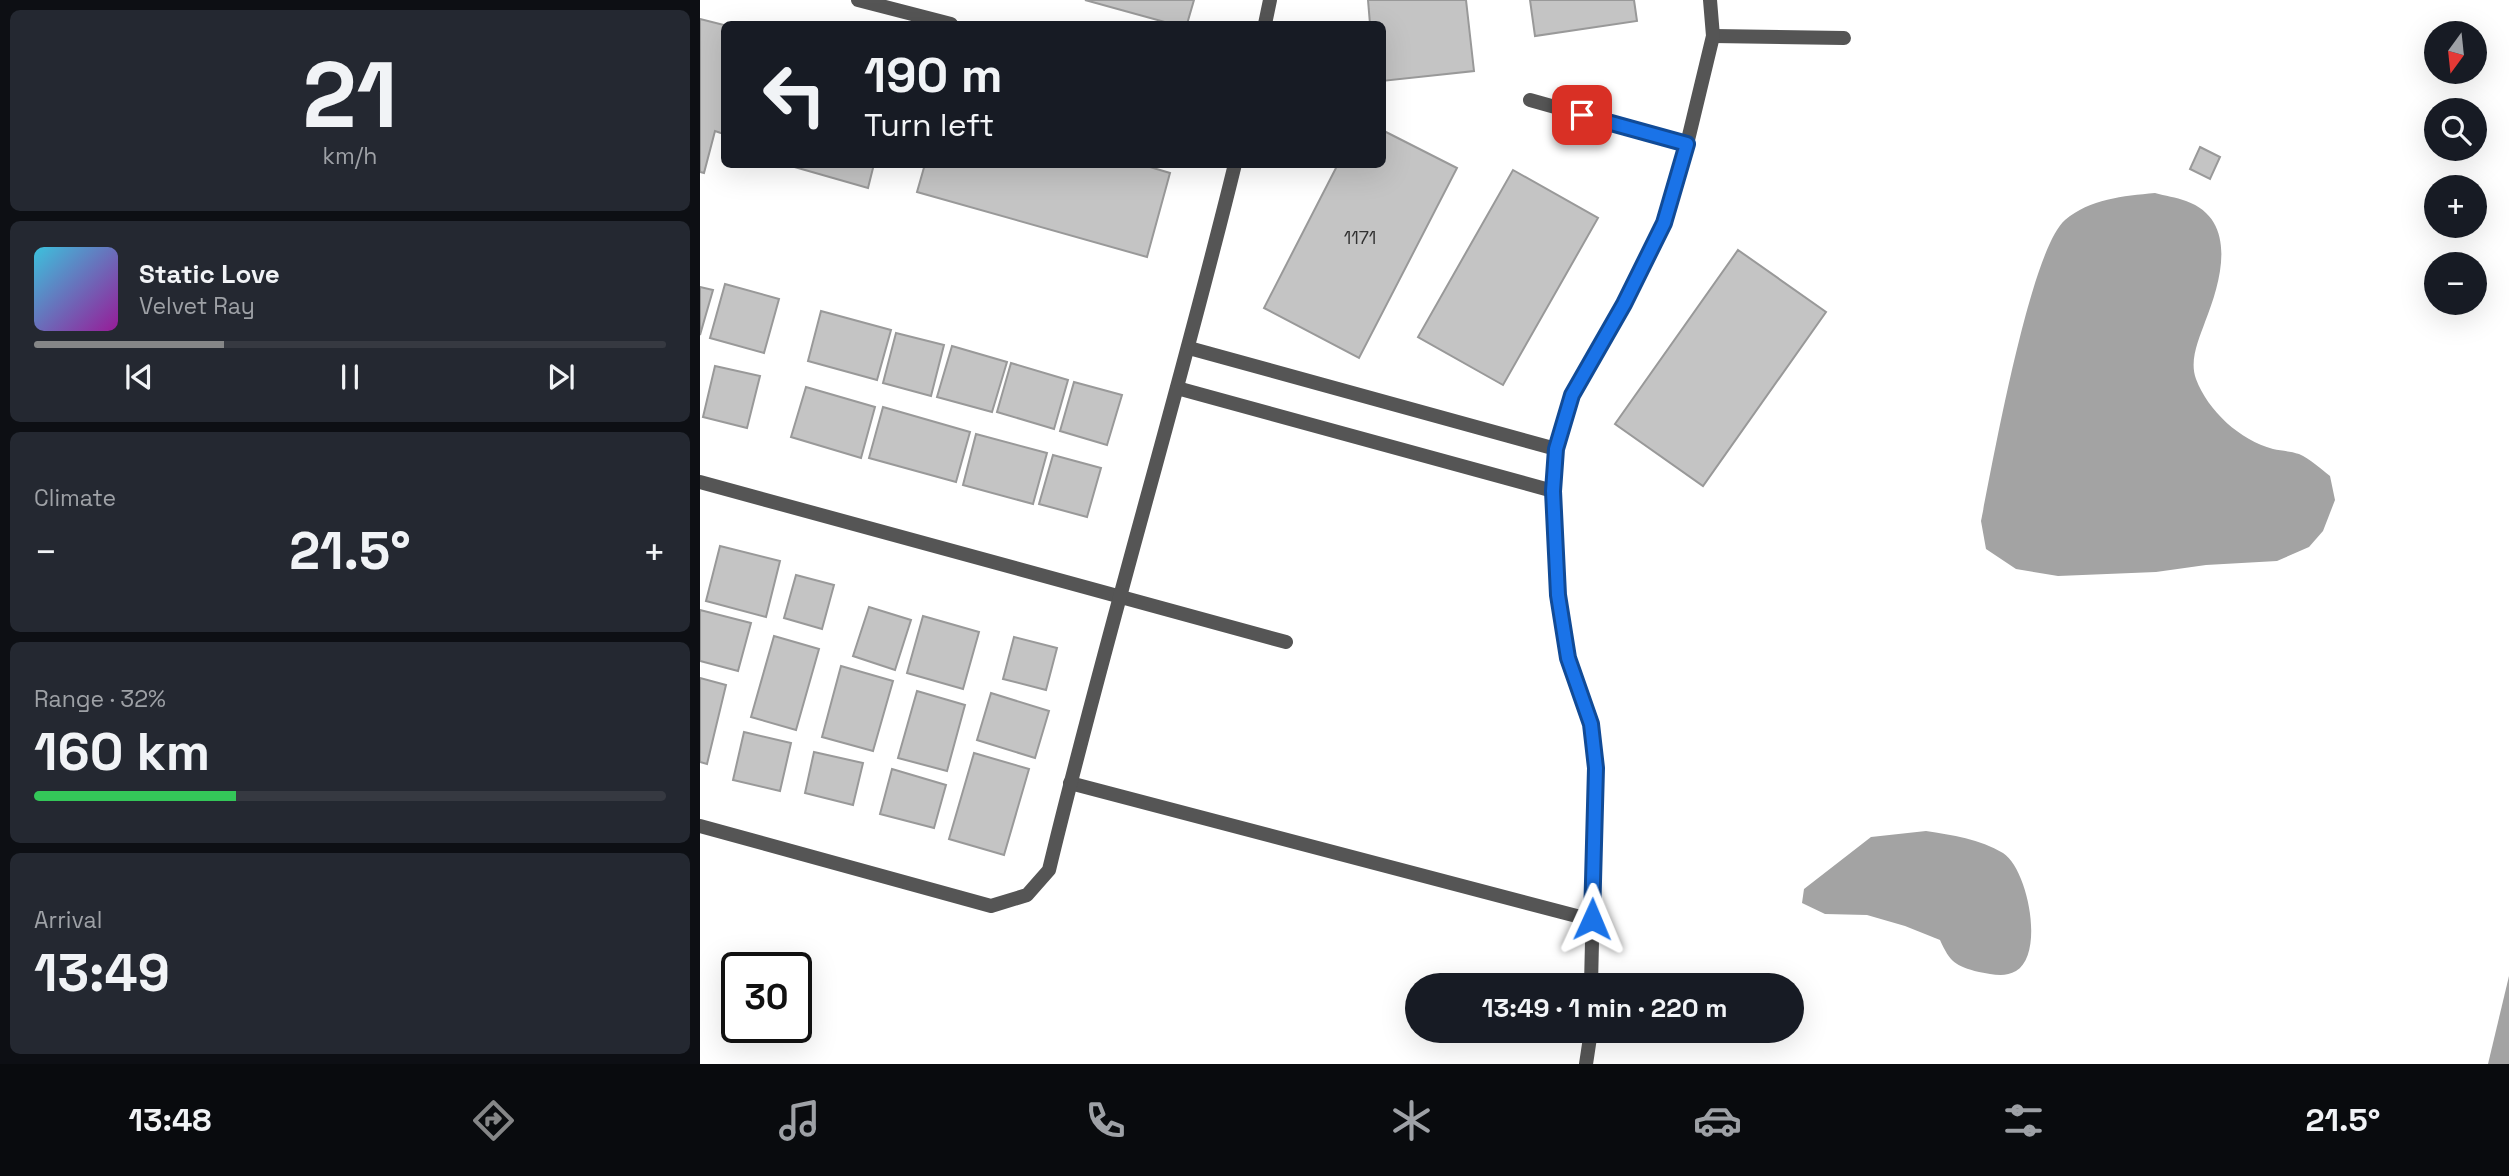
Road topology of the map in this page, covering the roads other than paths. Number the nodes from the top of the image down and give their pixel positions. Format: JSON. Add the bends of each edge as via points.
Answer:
{"nodes":[{"id":1,"x":858,"y":0,"type":"edge"},
{"id":2,"x":1270,"y":0,"type":"edge"},
{"id":3,"x":1710,"y":0,"type":"edge"},
{"id":4,"x":939,"y":21,"type":"edge"},
{"id":5,"x":1266,"y":21,"type":"edge"},
{"id":6,"x":1713,"y":36,"type":"junction"},
{"id":7,"x":1844,"y":38,"type":"dead end"},
{"id":8,"x":1530,"y":100,"type":"dead end"},
{"id":9,"x":1687,"y":144,"type":"junction"},
{"id":10,"x":1234,"y":168,"type":"edge"},
{"id":11,"x":1189,"y":348,"type":"junction"},
{"id":12,"x":1177,"y":388,"type":"junction"},
{"id":13,"x":1556,"y":449,"type":"junction"},
{"id":14,"x":700,"y":482,"type":"edge"},
{"id":15,"x":1553,"y":491,"type":"junction"},
{"id":16,"x":1119,"y":597,"type":"junction"},
{"id":17,"x":1286,"y":642,"type":"dead end"},
{"id":18,"x":1070,"y":783,"type":"junction"},
{"id":19,"x":700,"y":826,"type":"edge"},
{"id":20,"x":1592,"y":919,"type":"junction"},
{"id":21,"x":1591,"y":973,"type":"edge"},
{"id":22,"x":1589,"y":1043,"type":"edge"},
{"id":23,"x":1586,"y":1064,"type":"edge"}],
"edges":[{"from":1,"to":4,"type":"street"},
{"from":2,"to":5,"type":"street"},
{"from":3,"to":6,"type":"street"},
{"from":6,"to":7,"type":"street"},
{"from":6,"to":9,"type":"street"},
{"from":8,"to":9,"type":"street"},
{"from":9,"to":13,"type":"street","via":[[1664,223],[1572,395]]},
{"from":10,"to":11,"type":"street"},
{"from":11,"to":12,"type":"street"},
{"from":11,"to":13,"type":"street"},
{"from":12,"to":15,"type":"street"},
{"from":12,"to":16,"type":"street"},
{"from":13,"to":15,"type":"street"},
{"from":14,"to":16,"type":"street"},
{"from":15,"to":20,"type":"street","via":[[1558,595],[1568,658],[1591,724],[1596,768]]},
{"from":16,"to":17,"type":"street"},
{"from":16,"to":18,"type":"street"},
{"from":18,"to":19,"type":"street","via":[[1049,870],[1027,895],[990,906]]},
{"from":18,"to":20,"type":"street"},
{"from":20,"to":21,"type":"street"},
{"from":22,"to":23,"type":"street"}]}
